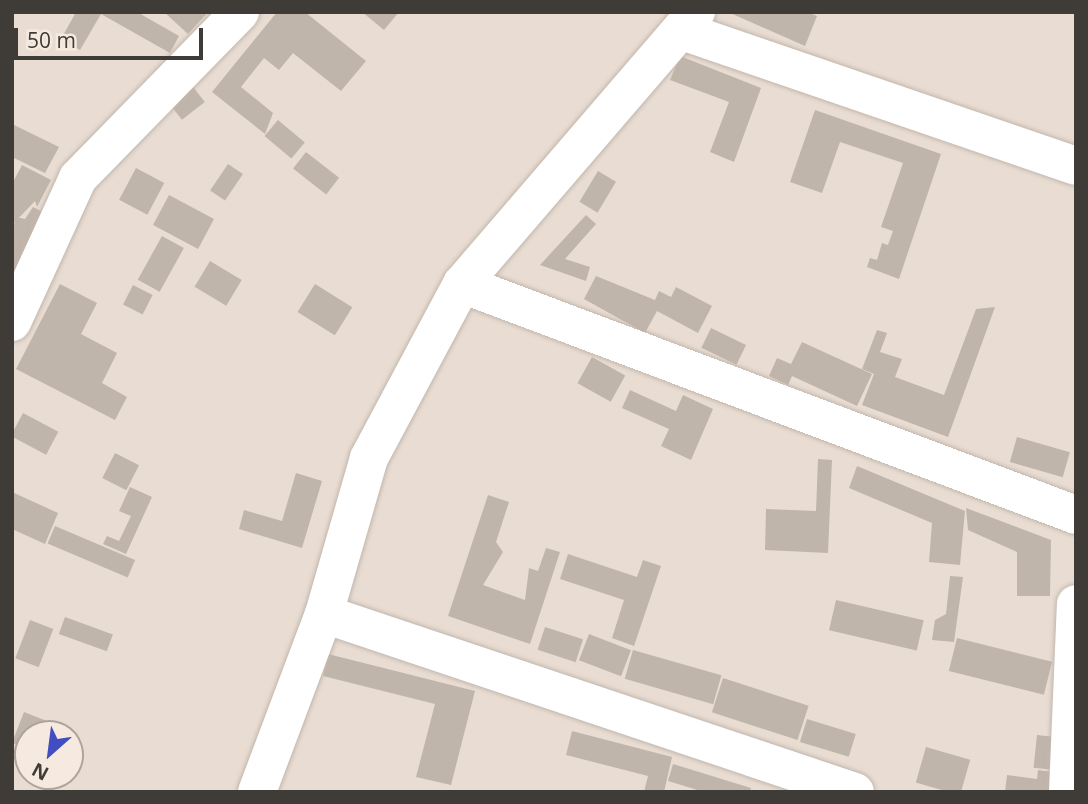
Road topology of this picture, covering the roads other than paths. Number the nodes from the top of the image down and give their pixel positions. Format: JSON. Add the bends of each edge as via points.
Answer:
{"nodes":[{"id":1,"x":240,"y":12,"type":"edge"},
{"id":2,"x":689,"y":21,"type":"edge"},
{"id":3,"x":1076,"y":166,"type":"edge"},
{"id":4,"x":462,"y":284,"type":"junction"},
{"id":5,"x":12,"y":322,"type":"edge"},
{"id":6,"x":1076,"y":514,"type":"edge"},
{"id":7,"x":1076,"y":604,"type":"edge"},
{"id":8,"x":324,"y":614,"type":"junction"},
{"id":9,"x":1071,"y":775,"type":"edge"},
{"id":10,"x":257,"y":792,"type":"edge"},
{"id":11,"x":855,"y":792,"type":"edge"}],
"edges":[{"from":1,"to":5,"type":"street","via":[[78,178]]},
{"from":2,"to":3,"type":"street"},
{"from":2,"to":4,"type":"street"},
{"from":4,"to":6,"type":"street"},
{"from":4,"to":8,"type":"street","via":[[369,458]]},
{"from":7,"to":9,"type":"street"},
{"from":8,"to":10,"type":"street"},
{"from":8,"to":11,"type":"street"}]}
